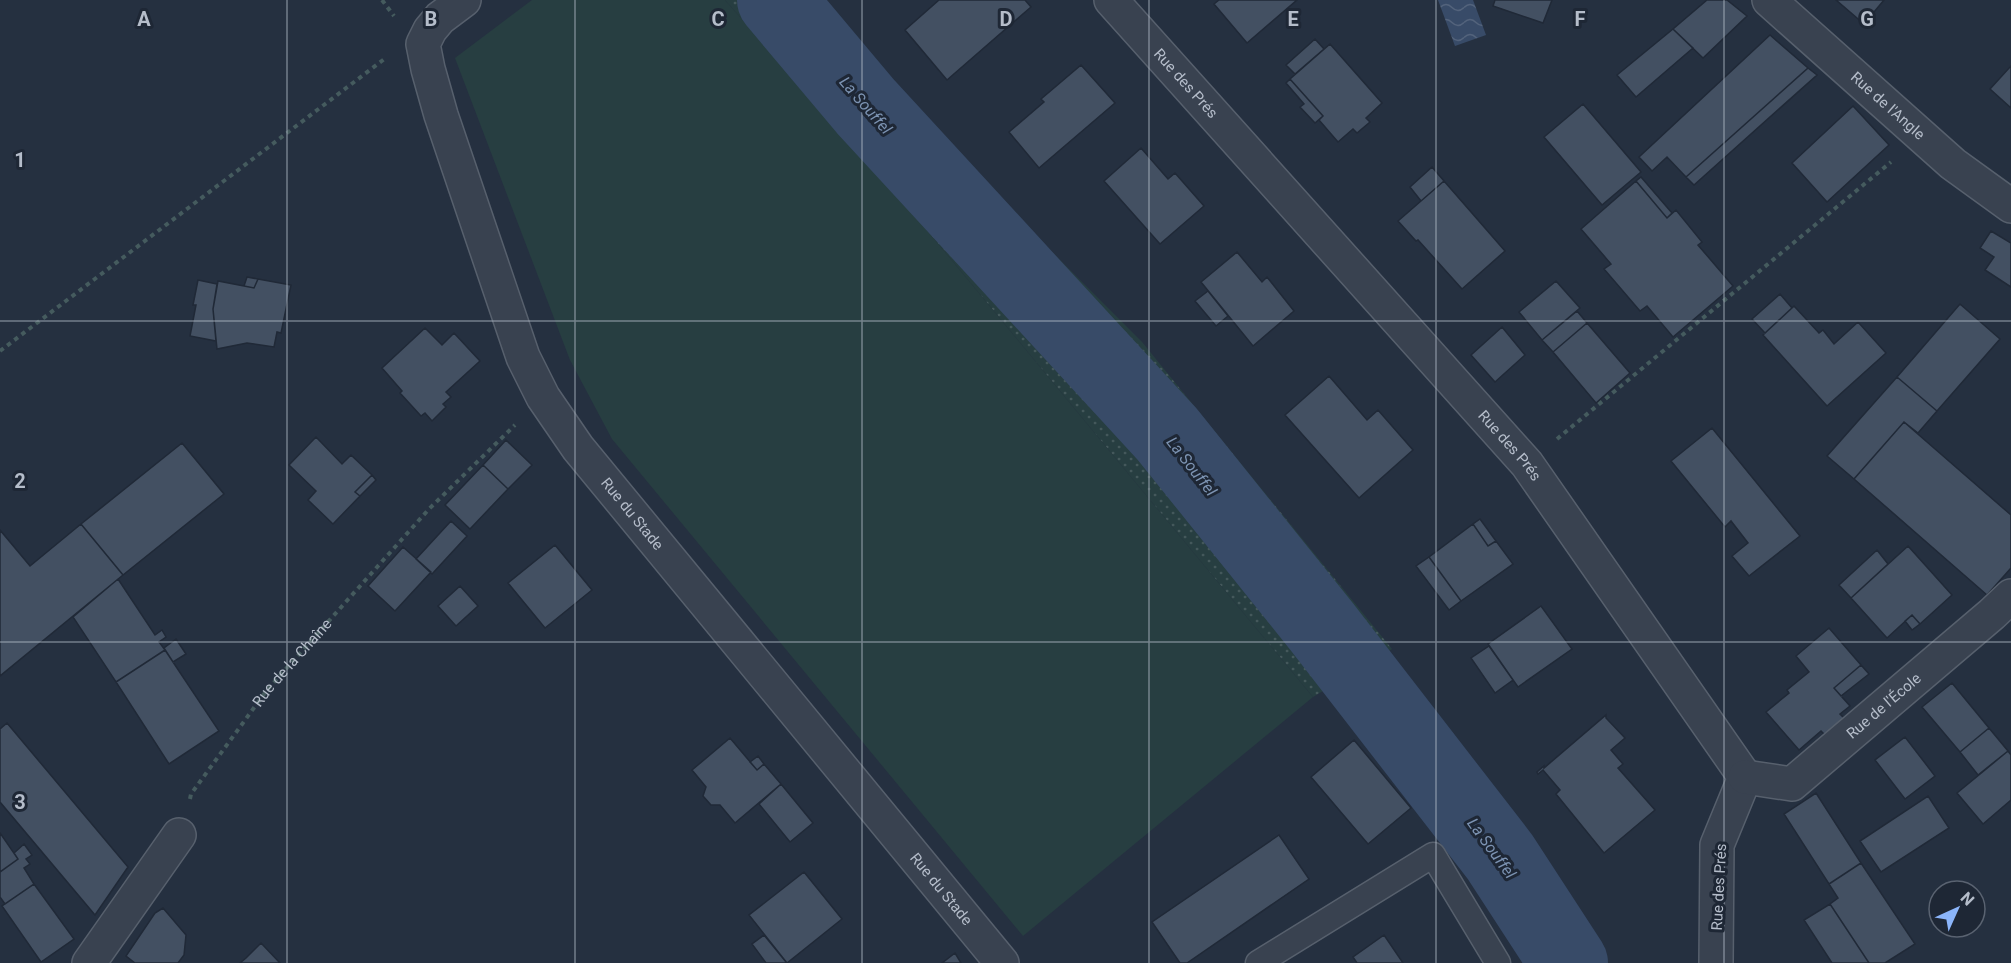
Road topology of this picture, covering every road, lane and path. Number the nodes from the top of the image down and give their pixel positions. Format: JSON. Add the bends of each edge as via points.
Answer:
{"nodes":[{"id":1,"x":464,"y":0,"type":"edge"},
{"id":2,"x":1111,"y":0,"type":"edge"},
{"id":3,"x":1769,"y":0,"type":"edge"},
{"id":4,"x":423,"y":44,"type":"junction"},
{"id":5,"x":1922,"y":137,"type":"junction"},
{"id":6,"x":2011,"y":206,"type":"edge"},
{"id":7,"x":0,"y":351,"type":"edge"},
{"id":8,"x":543,"y":397,"type":"junction"},
{"id":9,"x":1527,"y":464,"type":"junction"},
{"id":10,"x":2011,"y":596,"type":"edge"},
{"id":11,"x":1745,"y":777,"type":"junction"},
{"id":12,"x":179,"y":835,"type":"joint"},
{"id":13,"x":89,"y":963,"type":"edge"},
{"id":14,"x":1002,"y":963,"type":"edge"},
{"id":15,"x":1258,"y":963,"type":"edge"},
{"id":16,"x":1498,"y":963,"type":"edge"},
{"id":17,"x":1716,"y":963,"type":"edge"}],
"edges":[{"from":1,"to":4,"type":"street","via":[[440,18]]},
{"from":2,"to":9,"type":"street","name":"Rue des Prés"},
{"from":3,"to":5,"type":"street","name":"Rue de l'Angle"},
{"from":4,"to":7,"type":"path","via":[[387,56]]},
{"from":4,"to":8,"type":"street","name":"Rue du Stade","via":[[441,115],[523,357]]},
{"from":5,"to":6,"type":"street","name":"Rue de l'Angle"},
{"from":5,"to":9,"type":"path"},
{"from":8,"to":12,"type":"path","name":"Rue de la Chaîne","via":[[429,509],[267,690],[191,794]]},
{"from":8,"to":14,"type":"street","name":"Rue du Stade","via":[[578,448]]},
{"from":9,"to":11,"type":"street","name":"Rue des Prés"},
{"from":10,"to":11,"type":"street","name":"Rue de l'École","via":[[1792,784]]},
{"from":11,"to":17,"type":"street","name":"Rue des Prés","via":[[1718,845]]},
{"from":12,"to":13,"type":"street"},
{"from":15,"to":16,"type":"lane","via":[[1433,855]]}]}
